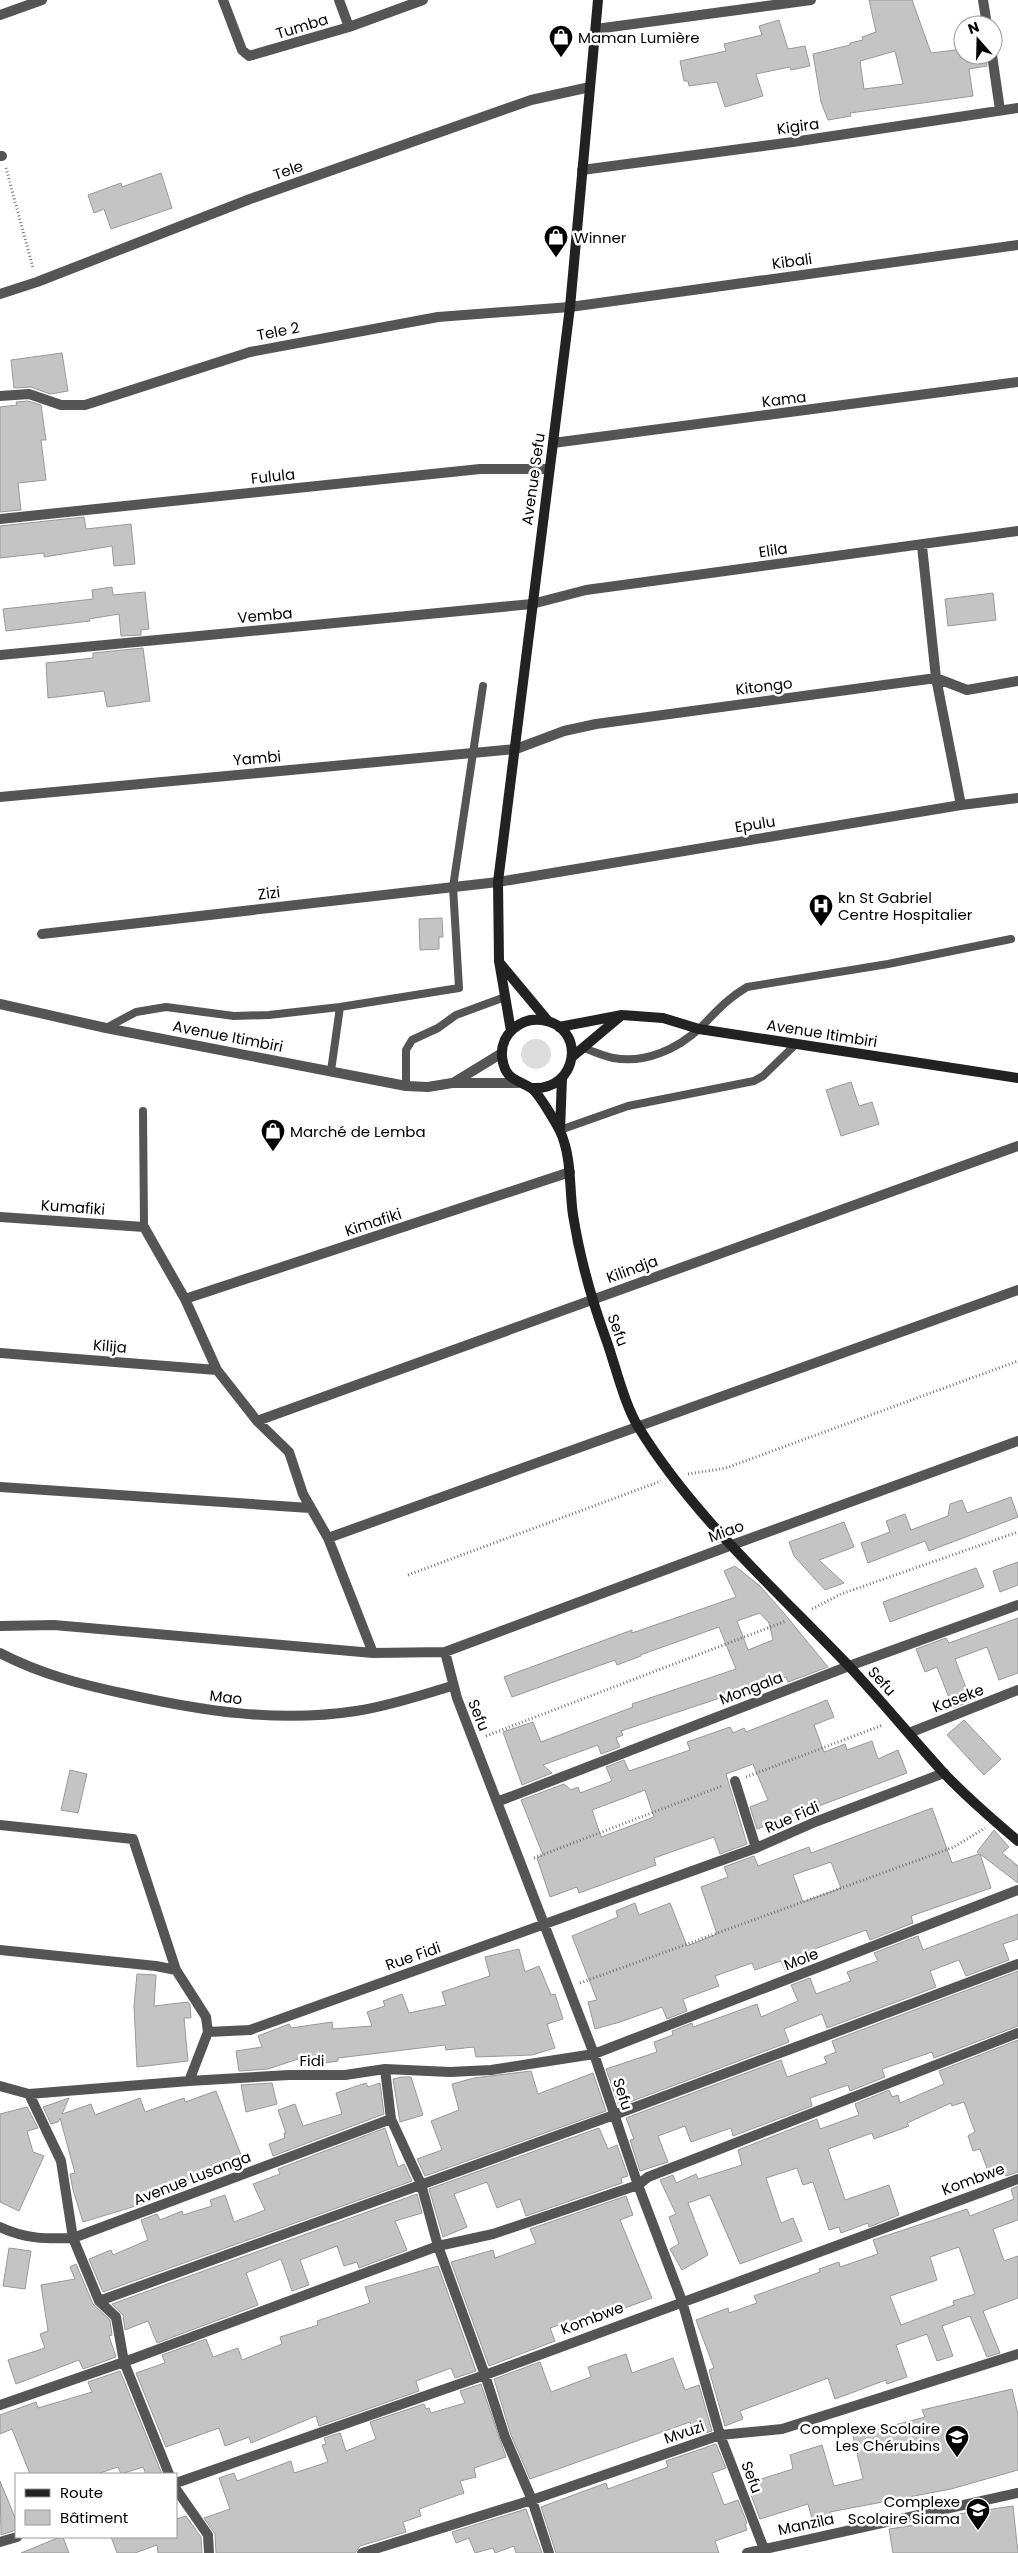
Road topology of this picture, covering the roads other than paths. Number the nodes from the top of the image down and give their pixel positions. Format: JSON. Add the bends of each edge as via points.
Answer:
{"nodes":[{"id":1,"x":42,"y":0,"type":"edge"},
{"id":2,"x":223,"y":0,"type":"edge"},
{"id":3,"x":339,"y":0,"type":"edge"},
{"id":4,"x":423,"y":0,"type":"edge"},
{"id":5,"x":598,"y":0,"type":"edge"},
{"id":6,"x":811,"y":0,"type":"edge"},
{"id":7,"x":983,"y":0,"type":"edge"},
{"id":8,"x":0,"y":15,"type":"edge"},
{"id":9,"x":985,"y":15,"type":"edge"},
{"id":10,"x":349,"y":27,"type":"junction"},
{"id":11,"x":596,"y":29,"type":"junction"},
{"id":12,"x":993,"y":65,"type":"edge"},
{"id":13,"x":590,"y":87,"type":"junction"},
{"id":14,"x":1018,"y":108,"type":"edge"},
{"id":15,"x":1000,"y":110,"type":"junction"},
{"id":16,"x":582,"y":170,"type":"junction"},
{"id":17,"x":1018,"y":245,"type":"edge"},
{"id":18,"x":0,"y":294,"type":"edge"},
{"id":19,"x":570,"y":307,"type":"junction"},
{"id":20,"x":1018,"y":382,"type":"edge"},
{"id":21,"x":0,"y":396,"type":"edge"},
{"id":22,"x":553,"y":443,"type":"junction"},
{"id":23,"x":549,"y":469,"type":"junction"},
{"id":24,"x":0,"y":519,"type":"edge"},
{"id":25,"x":1018,"y":531,"type":"edge"},
{"id":26,"x":922,"y":546,"type":"junction"},
{"id":27,"x":532,"y":604,"type":"junction"},
{"id":28,"x":0,"y":656,"type":"edge"},
{"id":29,"x":936,"y":678,"type":"junction"},
{"id":30,"x":1018,"y":681,"type":"edge"},
{"id":31,"x":483,"y":686,"type":"dead end"},
{"id":32,"x":516,"y":749,"type":"junction"},
{"id":33,"x":475,"y":752,"type":"junction"},
{"id":34,"x":0,"y":797,"type":"edge"},
{"id":35,"x":1018,"y":798,"type":"edge"},
{"id":36,"x":962,"y":805,"type":"junction"},
{"id":37,"x":498,"y":882,"type":"junction"},
{"id":38,"x":453,"y":887,"type":"junction"},
{"id":39,"x":42,"y":934,"type":"dead end"},
{"id":40,"x":1011,"y":939,"type":"dead end"},
{"id":41,"x":499,"y":961,"type":"junction"},
{"id":42,"x":505,"y":997,"type":"junction"},
{"id":43,"x":0,"y":1004,"type":"edge"},
{"id":44,"x":340,"y":1008,"type":"junction"},
{"id":45,"x":622,"y":1015,"type":"junction"},
{"id":46,"x":548,"y":1021,"type":"junction"},
{"id":47,"x":559,"y":1026,"type":"junction"},
{"id":48,"x":106,"y":1028,"type":"junction"},
{"id":49,"x":699,"y":1029,"type":"junction"},
{"id":50,"x":510,"y":1031,"type":"junction"},
{"id":51,"x":796,"y":1044,"type":"junction"},
{"id":52,"x":583,"y":1048,"type":"junction"},
{"id":53,"x":502,"y":1053,"type":"junction"},
{"id":54,"x":572,"y":1057,"type":"junction"},
{"id":55,"x":331,"y":1071,"type":"junction"},
{"id":56,"x":562,"y":1078,"type":"junction"},
{"id":57,"x":1018,"y":1078,"type":"edge"},
{"id":58,"x":452,"y":1083,"type":"junction"},
{"id":59,"x":518,"y":1083,"type":"junction"},
{"id":60,"x":406,"y":1086,"type":"junction"},
{"id":61,"x":532,"y":1088,"type":"junction"},
{"id":62,"x":143,"y":1111,"type":"dead end"},
{"id":63,"x":560,"y":1130,"type":"junction"},
{"id":64,"x":1018,"y":1146,"type":"edge"},
{"id":65,"x":570,"y":1172,"type":"junction"},
{"id":66,"x":0,"y":1217,"type":"edge"},
{"id":67,"x":144,"y":1227,"type":"junction"},
{"id":68,"x":1018,"y":1290,"type":"edge"},
{"id":69,"x":185,"y":1299,"type":"junction"},
{"id":70,"x":591,"y":1300,"type":"junction"},
{"id":71,"x":0,"y":1353,"type":"edge"},
{"id":72,"x":217,"y":1370,"type":"junction"},
{"id":73,"x":257,"y":1421,"type":"junction"},
{"id":74,"x":637,"y":1425,"type":"junction"},
{"id":75,"x":1018,"y":1441,"type":"edge"},
{"id":76,"x":0,"y":1487,"type":"edge"},
{"id":77,"x":310,"y":1508,"type":"junction"},
{"id":78,"x":328,"y":1538,"type":"junction"},
{"id":79,"x":732,"y":1544,"type":"junction"},
{"id":80,"x":1018,"y":1605,"type":"edge"},
{"id":81,"x":0,"y":1626,"type":"edge"},
{"id":82,"x":445,"y":1652,"type":"junction"},
{"id":83,"x":0,"y":1653,"type":"edge"},
{"id":84,"x":373,"y":1653,"type":"junction"},
{"id":85,"x":849,"y":1666,"type":"junction"},
{"id":86,"x":452,"y":1686,"type":"junction"},
{"id":87,"x":1018,"y":1690,"type":"edge"},
{"id":88,"x":909,"y":1733,"type":"junction"},
{"id":89,"x":944,"y":1773,"type":"junction"},
{"id":90,"x":735,"y":1781,"type":"road end"},
{"id":91,"x":496,"y":1802,"type":"junction"},
{"id":92,"x":0,"y":1825,"type":"edge"},
{"id":93,"x":1018,"y":1841,"type":"edge"},
{"id":94,"x":756,"y":1848,"type":"junction"},
{"id":95,"x":1018,"y":1890,"type":"edge"},
{"id":96,"x":544,"y":1924,"type":"junction"},
{"id":97,"x":0,"y":1950,"type":"edge"},
{"id":98,"x":1018,"y":1964,"type":"edge"},
{"id":99,"x":176,"y":1970,"type":"junction"},
{"id":100,"x":208,"y":2032,"type":"junction"},
{"id":101,"x":1018,"y":2033,"type":"edge"},
{"id":102,"x":594,"y":2054,"type":"junction"},
{"id":103,"x":385,"y":2069,"type":"junction"},
{"id":104,"x":189,"y":2081,"type":"junction"},
{"id":105,"x":0,"y":2086,"type":"edge"},
{"id":106,"x":29,"y":2094,"type":"junction"},
{"id":107,"x":614,"y":2115,"type":"junction"},
{"id":108,"x":391,"y":2119,"type":"junction"},
{"id":109,"x":1018,"y":2178,"type":"edge"},
{"id":110,"x":421,"y":2184,"type":"junction"},
{"id":111,"x":638,"y":2185,"type":"junction"},
{"id":112,"x":0,"y":2227,"type":"edge"},
{"id":113,"x":73,"y":2238,"type":"junction"},
{"id":114,"x":438,"y":2246,"type":"junction"},
{"id":115,"x":99,"y":2301,"type":"junction"},
{"id":116,"x":682,"y":2301,"type":"junction"},
{"id":117,"x":1018,"y":2354,"type":"edge"},
{"id":118,"x":124,"y":2362,"type":"junction"},
{"id":119,"x":485,"y":2374,"type":"junction"},
{"id":120,"x":0,"y":2405,"type":"edge"},
{"id":121,"x":720,"y":2435,"type":"junction"},
{"id":122,"x":169,"y":2473,"type":"edge"},
{"id":123,"x":178,"y":2482,"type":"edge"},
{"id":124,"x":178,"y":2492,"type":"edge"},
{"id":125,"x":1018,"y":2494,"type":"edge"},
{"id":126,"x":532,"y":2500,"type":"junction"},
{"id":127,"x":15,"y":2538,"type":"edge"},
{"id":128,"x":0,"y":2542,"type":"edge"},
{"id":129,"x":764,"y":2548,"type":"junction"},
{"id":130,"x":209,"y":2553,"type":"edge"},
{"id":131,"x":362,"y":2553,"type":"edge"},
{"id":132,"x":549,"y":2553,"type":"edge"},
{"id":133,"x":747,"y":2553,"type":"edge"}],
"edges":[{"from":1,"to":8,"type":"street"},
{"from":2,"to":10,"type":"street","name":"Tumba","via":[[242,50],[249,56]]},
{"from":3,"to":10,"type":"street"},
{"from":4,"to":10,"type":"street","name":"Tumba"},
{"from":5,"to":11,"type":"main road","name":"Avenue Sefu"},
{"from":6,"to":11,"type":"street"},
{"from":7,"to":9,"type":"street"},
{"from":11,"to":13,"type":"main road","name":"Avenue Sefu"},
{"from":12,"to":15,"type":"street"},
{"from":13,"to":16,"type":"main road","name":"Avenue Sefu"},
{"from":13,"to":18,"type":"street","name":"Tele","via":[[531,100],[250,199]]},
{"from":14,"to":15,"type":"street","name":"Kigira"},
{"from":15,"to":16,"type":"street","name":"Kigira"},
{"from":16,"to":19,"type":"main road","name":"Avenue Sefu"},
{"from":17,"to":19,"type":"street","name":"Kibali"},
{"from":19,"to":21,"type":"street","name":"Tele 2","via":[[438,317],[294,343],[204,366],[85,405],[61,405],[29,394]]},
{"from":19,"to":22,"type":"main road","name":"Avenue Sefu"},
{"from":20,"to":22,"type":"street","name":"Kama"},
{"from":22,"to":23,"type":"main road","name":"Avenue Sefu"},
{"from":23,"to":24,"type":"street","name":"Fulula","via":[[480,469]]},
{"from":23,"to":27,"type":"main road","name":"Avenue Sefu"},
{"from":25,"to":26,"type":"street","name":"Elila"},
{"from":26,"to":27,"type":"street","name":"Elila","via":[[586,590]]},
{"from":26,"to":29,"type":"street"},
{"from":27,"to":28,"type":"street","name":"Vemba"},
{"from":27,"to":32,"type":"main road","name":"Avenue Sefu"},
{"from":29,"to":30,"type":"street","name":"Kitongo","via":[[967,690]]},
{"from":29,"to":32,"type":"street","name":"Kitongo","via":[[596,724],[564,731]]},
{"from":29,"to":36,"type":"street"},
{"from":31,"to":33,"type":"lane"},
{"from":32,"to":33,"type":"street","name":"Yambi"},
{"from":32,"to":37,"type":"main road","name":"Avenue Sefu"},
{"from":33,"to":34,"type":"street","name":"Yambi"},
{"from":33,"to":38,"type":"lane"},
{"from":35,"to":36,"type":"street","name":"Epulu"},
{"from":36,"to":37,"type":"street","name":"Epulu"},
{"from":37,"to":38,"type":"street","name":"Zizi"},
{"from":37,"to":41,"type":"main road","name":"Avenue Sefu"},
{"from":38,"to":39,"type":"street","name":"Zizi"},
{"from":38,"to":44,"type":"lane","via":[[458,988]]},
{"from":40,"to":49,"type":"lane","via":[[888,964],[748,987],[730,997]]},
{"from":41,"to":42,"type":"main road","name":"Avenue Sefu"},
{"from":41,"to":46,"type":"main road"},
{"from":42,"to":50,"type":"main road","name":"Avenue Sefu"},
{"from":42,"to":60,"type":"lane","via":[[456,1015],[412,1040],[406,1050]]},
{"from":43,"to":48,"type":"street","name":"Avenue Itimbiri"},
{"from":44,"to":48,"type":"lane","via":[[234,1016],[166,1007],[136,1012]]},
{"from":44,"to":55,"type":"lane"},
{"from":45,"to":47,"type":"main road","name":"Avenue Itimbiri"},
{"from":45,"to":49,"type":"main road","name":"Avenue Itimbiri","via":[[663,1018]]},
{"from":45,"to":52,"type":"main road"},
{"from":46,"to":47,"type":"main road"},
{"from":46,"to":50,"type":"main road","via":[[528,1020]]},
{"from":47,"to":54,"type":"main road","via":[[569,1040]]},
{"from":48,"to":55,"type":"street","name":"Avenue Itimbiri"},
{"from":49,"to":51,"type":"main road","name":"Avenue Itimbiri"},
{"from":49,"to":52,"type":"lane","via":[[665,1053],[636,1058],[613,1058]]},
{"from":50,"to":53,"type":"main road"},
{"from":51,"to":57,"type":"main road","name":"Avenue Itimbiri"},
{"from":51,"to":63,"type":"lane","via":[[754,1081],[628,1106]]},
{"from":52,"to":54,"type":"main road"},
{"from":53,"to":58,"type":"street"},
{"from":53,"to":59,"type":"main road","via":[[508,1073]]},
{"from":54,"to":56,"type":"main road"},
{"from":55,"to":60,"type":"street","name":"Avenue Itimbiri"},
{"from":56,"to":61,"type":"main road","via":[[552,1086]]},
{"from":56,"to":63,"type":"main road"},
{"from":58,"to":59,"type":"street"},
{"from":58,"to":60,"type":"street","name":"Avenue Itimbiri"},
{"from":59,"to":61,"type":"main road"},
{"from":61,"to":63,"type":"main road"},
{"from":62,"to":67,"type":"lane"},
{"from":63,"to":65,"type":"main road","name":"Sefu"},
{"from":64,"to":70,"type":"street","name":"Kilindja"},
{"from":65,"to":69,"type":"street","name":"Kimafiki"},
{"from":65,"to":70,"type":"main road","name":"Sefu","via":[[573,1215]]},
{"from":66,"to":67,"type":"street","name":"Kumafiki"},
{"from":67,"to":69,"type":"street"},
{"from":68,"to":74,"type":"street"},
{"from":69,"to":72,"type":"street"},
{"from":70,"to":73,"type":"street","name":"Kilindja"},
{"from":70,"to":74,"type":"main road","name":"Sefu"},
{"from":71,"to":72,"type":"street","name":"Kilija"},
{"from":72,"to":73,"type":"street"},
{"from":73,"to":77,"type":"street","via":[[289,1452]]},
{"from":74,"to":78,"type":"street"},
{"from":74,"to":79,"type":"main road","name":"Sefu","via":[[672,1476]]},
{"from":75,"to":79,"type":"street","name":"Miao"},
{"from":76,"to":77,"type":"street"},
{"from":77,"to":78,"type":"street"},
{"from":78,"to":84,"type":"street"},
{"from":79,"to":82,"type":"street","name":"Miao"},
{"from":79,"to":85,"type":"main road","name":"Sefu"},
{"from":80,"to":85,"type":"street","name":"Mongala"},
{"from":81,"to":84,"type":"street","via":[[54,1625]]},
{"from":82,"to":84,"type":"street"},
{"from":82,"to":86,"type":"street","name":"Sefu"},
{"from":83,"to":86,"type":"street","name":"Mao","via":[[67,1681],[234,1715],[309,1716],[358,1711]]},
{"from":85,"to":88,"type":"main road","name":"Sefu"},
{"from":85,"to":91,"type":"street","name":"Mongala"},
{"from":86,"to":91,"type":"street","name":"Sefu"},
{"from":87,"to":88,"type":"street","name":"Kaseke"},
{"from":88,"to":89,"type":"main road","name":"Sefu"},
{"from":89,"to":93,"type":"main road","name":"Sefu"},
{"from":89,"to":94,"type":"street","name":"Rue Fidi"},
{"from":90,"to":94,"type":"street"},
{"from":91,"to":96,"type":"street","name":"Sefu"},
{"from":92,"to":99,"type":"street","via":[[133,1840]]},
{"from":94,"to":96,"type":"street","name":"Rue Fidi"},
{"from":95,"to":102,"type":"street","name":"Mole"},
{"from":96,"to":100,"type":"street","name":"Rue Fidi","via":[[250,2030]]},
{"from":96,"to":102,"type":"street","name":"Sefu"},
{"from":97,"to":99,"type":"street"},
{"from":98,"to":107,"type":"street"},
{"from":99,"to":100,"type":"street","via":[[206,2018]]},
{"from":100,"to":104,"type":"street"},
{"from":101,"to":111,"type":"street","via":[[648,2177]]},
{"from":102,"to":103,"type":"street","name":"Fidi","via":[[491,2070]]},
{"from":102,"to":107,"type":"street","name":"Sefu"},
{"from":103,"to":104,"type":"street","name":"Fidi","via":[[345,2075]]},
{"from":103,"to":108,"type":"street"},
{"from":104,"to":106,"type":"street","name":"Fidi"},
{"from":105,"to":106,"type":"street"},
{"from":106,"to":113,"type":"street","via":[[61,2161]]},
{"from":107,"to":110,"type":"street"},
{"from":107,"to":111,"type":"street","name":"Sefu"},
{"from":108,"to":110,"type":"street"},
{"from":108,"to":113,"type":"street","name":"Avenue Lusanga"},
{"from":109,"to":116,"type":"street","name":"Kombwe"},
{"from":110,"to":114,"type":"street"},
{"from":110,"to":115,"type":"street"},
{"from":111,"to":114,"type":"street","via":[[512,2229]]},
{"from":111,"to":116,"type":"street","name":"Sefu"},
{"from":112,"to":113,"type":"street","name":"Avenue Lusanga","via":[[35,2239]]},
{"from":113,"to":115,"type":"street"},
{"from":114,"to":118,"type":"street"},
{"from":114,"to":119,"type":"street"},
{"from":115,"to":118,"type":"street","via":[[116,2317]]},
{"from":116,"to":119,"type":"street","name":"Kombwe"},
{"from":116,"to":121,"type":"street","name":"Sefu"},
{"from":117,"to":121,"type":"street","name":"Mvuzi","via":[[782,2429]]},
{"from":118,"to":120,"type":"street"},
{"from":118,"to":122,"type":"street"},
{"from":119,"to":123,"type":"street","name":"Kombwe"},
{"from":119,"to":126,"type":"street"},
{"from":121,"to":126,"type":"street","name":"Mvuzi"},
{"from":121,"to":129,"type":"street","name":"Sefu"},
{"from":124,"to":130,"type":"street","via":[[208,2535]]},
{"from":125,"to":129,"type":"street","name":"Manzila"},
{"from":126,"to":131,"type":"street","name":"Mvuzi"},
{"from":126,"to":132,"type":"street"},
{"from":127,"to":128,"type":"street"},
{"from":129,"to":133,"type":"street","name":"Manzila"}]}
